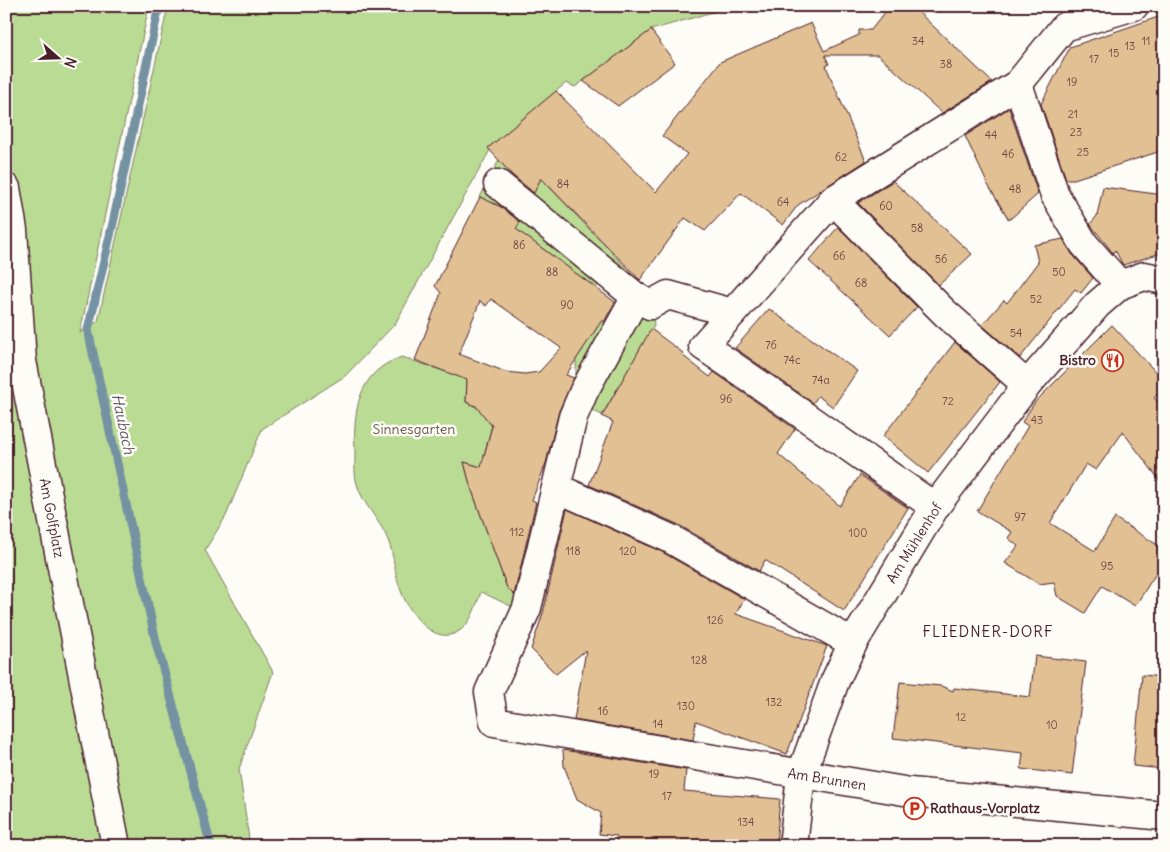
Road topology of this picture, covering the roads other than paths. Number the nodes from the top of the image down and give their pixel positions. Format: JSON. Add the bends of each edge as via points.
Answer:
{"nodes":[{"id":1,"x":1134,"y":6,"type":"edge"},
{"id":2,"x":1018,"y":84,"type":"junction"},
{"id":3,"x":498,"y":184,"type":"dead end"},
{"id":4,"x":6,"y":188,"type":"edge"},
{"id":5,"x":832,"y":200,"type":"junction"},
{"id":6,"x":1164,"y":280,"type":"edge"},
{"id":7,"x":1120,"y":285,"type":"junction"},
{"id":8,"x":636,"y":297,"type":"junction"},
{"id":9,"x":732,"y":313,"type":"junction"},
{"id":10,"x":1028,"y":385,"type":"junction"},
{"id":11,"x":557,"y":488,"type":"junction"},
{"id":12,"x":935,"y":507,"type":"junction"},
{"id":13,"x":853,"y":643,"type":"junction"},
{"id":14,"x":801,"y":775,"type":"junction"},
{"id":15,"x":1164,"y":816,"type":"edge"},
{"id":16,"x":116,"y":846,"type":"edge"},
{"id":17,"x":794,"y":846,"type":"edge"}],
"edges":[{"from":1,"to":2,"type":"street","via":[[1064,27]]},
{"from":2,"to":5,"type":"street"},
{"from":2,"to":7,"type":"street","via":[[1055,194],[1084,244]]},
{"from":3,"to":8,"type":"street"},
{"from":4,"to":16,"type":"street","name":"Am Golfplatz","via":[[13,230],[22,361]]},
{"from":5,"to":9,"type":"street"},
{"from":5,"to":10,"type":"street","via":[[945,313]]},
{"from":6,"to":7,"type":"street","name":"Am Mühlenhof","via":[[1144,276]]},
{"from":7,"to":10,"type":"street","name":"Am Mühlenhof","via":[[1097,304]]},
{"from":8,"to":9,"type":"street","via":[[650,305],[668,295]]},
{"from":8,"to":11,"type":"street","via":[[573,417]]},
{"from":9,"to":12,"type":"street","via":[[703,346]]},
{"from":10,"to":12,"type":"street","name":"Am Mühlenhof"},
{"from":11,"to":13,"type":"street","via":[[669,538]]},
{"from":11,"to":14,"type":"street","name":"Am Brunnen","via":[[527,608],[489,692],[494,722]]},
{"from":12,"to":13,"type":"street","name":"Am Mühlenhof"},
{"from":13,"to":14,"type":"street","name":"Am Mühlenhof","via":[[835,681]]},
{"from":14,"to":15,"type":"street","name":"Am Brunnen","via":[[910,792]]},
{"from":14,"to":17,"type":"street","name":"Am Mühlenhof"}]}
